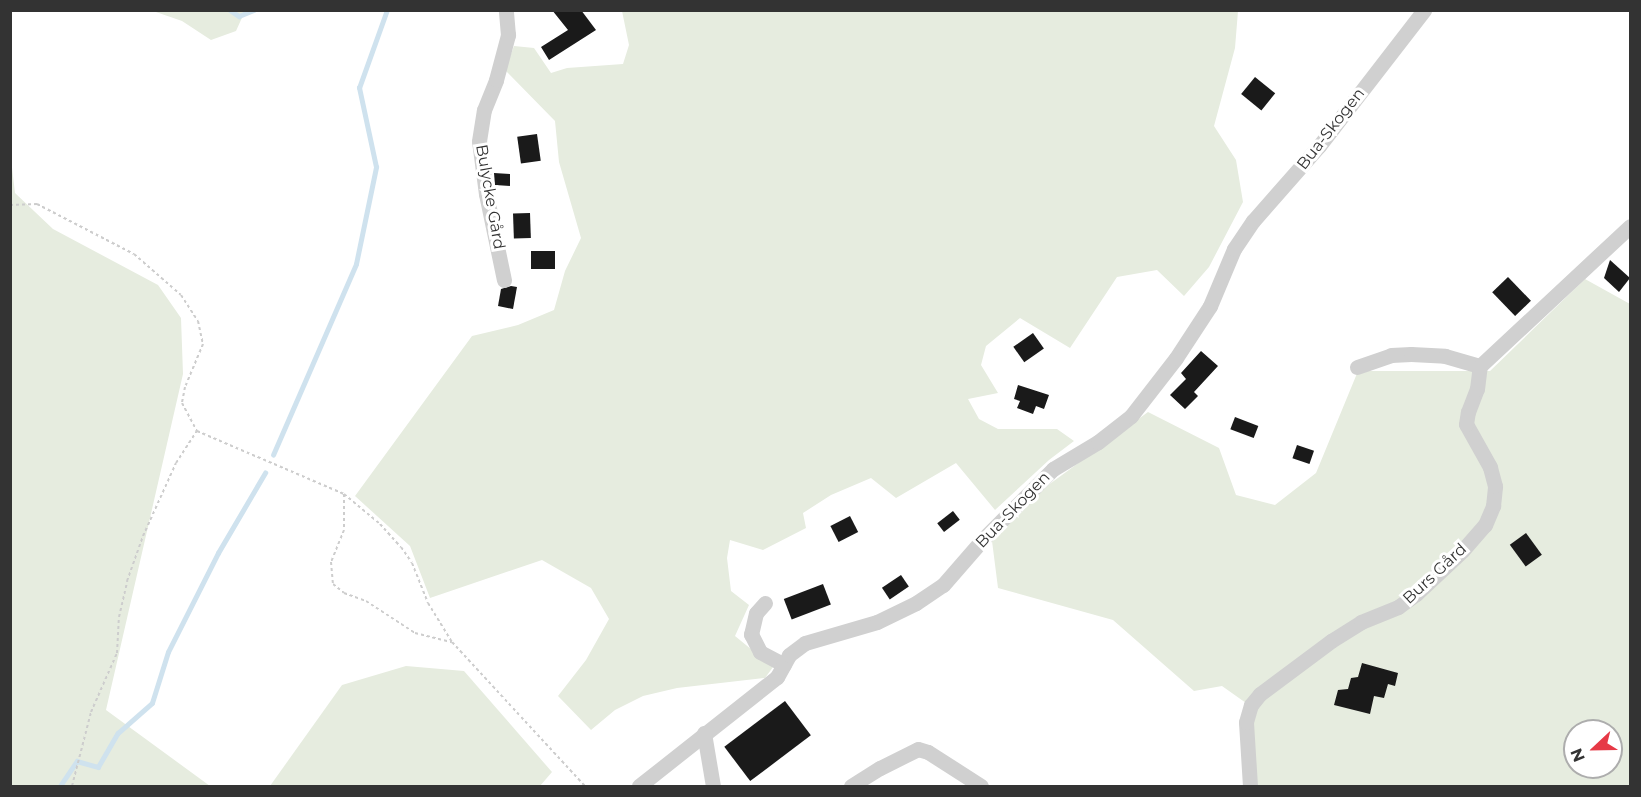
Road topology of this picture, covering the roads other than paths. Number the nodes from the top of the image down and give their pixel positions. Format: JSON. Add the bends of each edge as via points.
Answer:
{"nodes":[{"id":1,"x":506,"y":10,"type":"edge"},
{"id":2,"x":1420,"y":12,"type":"edge"},
{"id":3,"x":1630,"y":226,"type":"edge"},
{"id":4,"x":504,"y":280,"type":"dead end"},
{"id":5,"x":1480,"y":366,"type":"junction"},
{"id":6,"x":1357,"y":367,"type":"dead end"},
{"id":7,"x":765,"y":603,"type":"dead end"},
{"id":8,"x":783,"y":665,"type":"junction"},
{"id":9,"x":704,"y":733,"type":"junction"},
{"id":10,"x":639,"y":786,"type":"edge"},
{"id":11,"x":713,"y":786,"type":"edge"},
{"id":12,"x":851,"y":786,"type":"edge"},
{"id":13,"x":981,"y":786,"type":"edge"},
{"id":14,"x":1250,"y":786,"type":"edge"}],
"edges":[{"from":1,"to":4,"type":"street","name":"Bulycke Gård","via":[[508,35],[479,134]]},
{"from":2,"to":8,"type":"street","name":"Bua-Skogen","via":[[1319,146],[1252,221],[1234,249],[1210,306],[1131,416],[1053,469],[943,585],[877,622],[812,639],[789,655]]},
{"from":3,"to":5,"type":"street"},
{"from":5,"to":6,"type":"street","via":[[1445,356],[1411,354],[1391,355]]},
{"from":5,"to":14,"type":"street","name":"Burs Gård","via":[[1466,424],[1490,467],[1495,486],[1493,506],[1485,525],[1398,608],[1361,622],[1260,694],[1245,722]]},
{"from":7,"to":8,"type":"street","via":[[753,621],[752,638],[760,652]]},
{"from":8,"to":9,"type":"street","name":"Bua-Skogen","via":[[777,677]]},
{"from":9,"to":10,"type":"street","name":"Bua-Skogen"},
{"from":9,"to":11,"type":"street"},
{"from":12,"to":13,"type":"street","via":[[918,749]]}]}
